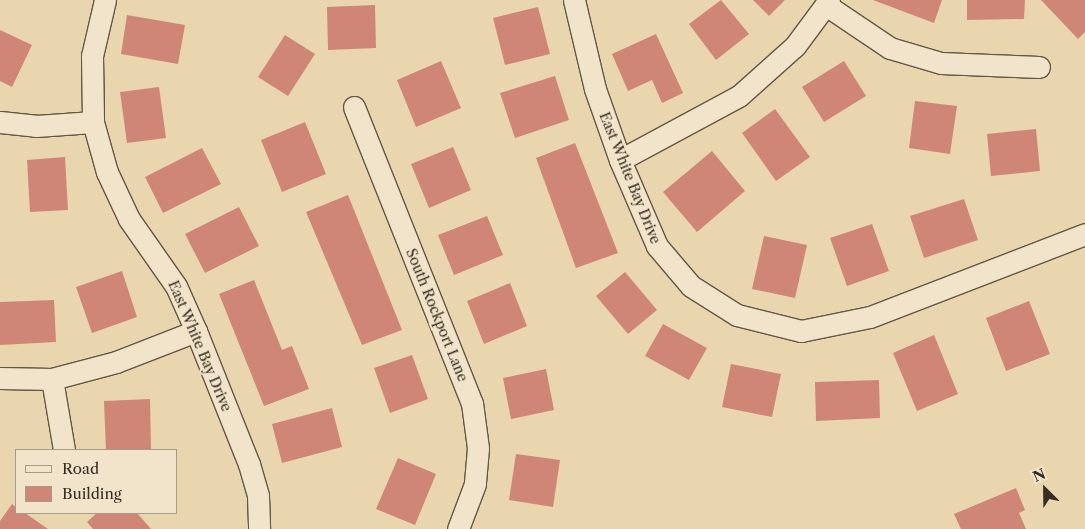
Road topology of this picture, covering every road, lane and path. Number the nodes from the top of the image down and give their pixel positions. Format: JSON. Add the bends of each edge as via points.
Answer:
{"nodes":[{"id":1,"x":105,"y":0,"type":"edge"},
{"id":2,"x":574,"y":0,"type":"edge"},
{"id":3,"x":827,"y":2,"type":"edge"},
{"id":4,"x":1039,"y":67,"type":"dead end"},
{"id":5,"x":354,"y":107,"type":"dead end"},
{"id":6,"x":0,"y":122,"type":"edge"},
{"id":7,"x":93,"y":122,"type":"junction"},
{"id":8,"x":620,"y":160,"type":"junction"},
{"id":9,"x":1085,"y":234,"type":"edge"},
{"id":10,"x":196,"y":331,"type":"junction"},
{"id":11,"x":0,"y":378,"type":"edge"},
{"id":12,"x":52,"y":379,"type":"junction"},
{"id":13,"x":64,"y":449,"type":"edge"},
{"id":14,"x":259,"y":529,"type":"edge"},
{"id":15,"x":458,"y":529,"type":"edge"}],
"edges":[{"from":1,"to":7,"type":"street","name":"East White Bay Drive","via":[[92,56]]},
{"from":2,"to":8,"type":"street","name":"East White Bay Drive","via":[[595,89]]},
{"from":3,"to":4,"type":"street","via":[[890,48],[941,63]]},
{"from":3,"to":8,"type":"street","via":[[795,46],[740,96]]},
{"from":5,"to":15,"type":"street","name":"South Rockport Lane","via":[[472,403],[478,448],[475,484]]},
{"from":6,"to":7,"type":"street","via":[[36,126]]},
{"from":7,"to":10,"type":"street","name":"East White Bay Drive","via":[[116,195],[176,286]]},
{"from":8,"to":9,"type":"street","name":"East White Bay Drive","via":[[657,246],[691,286],[737,315],[801,331],[870,317]]},
{"from":10,"to":12,"type":"street","via":[[116,362]]},
{"from":10,"to":14,"type":"street","name":"East White Bay Drive","via":[[249,464],[258,496]]},
{"from":11,"to":12,"type":"street"},
{"from":12,"to":13,"type":"street"}]}
